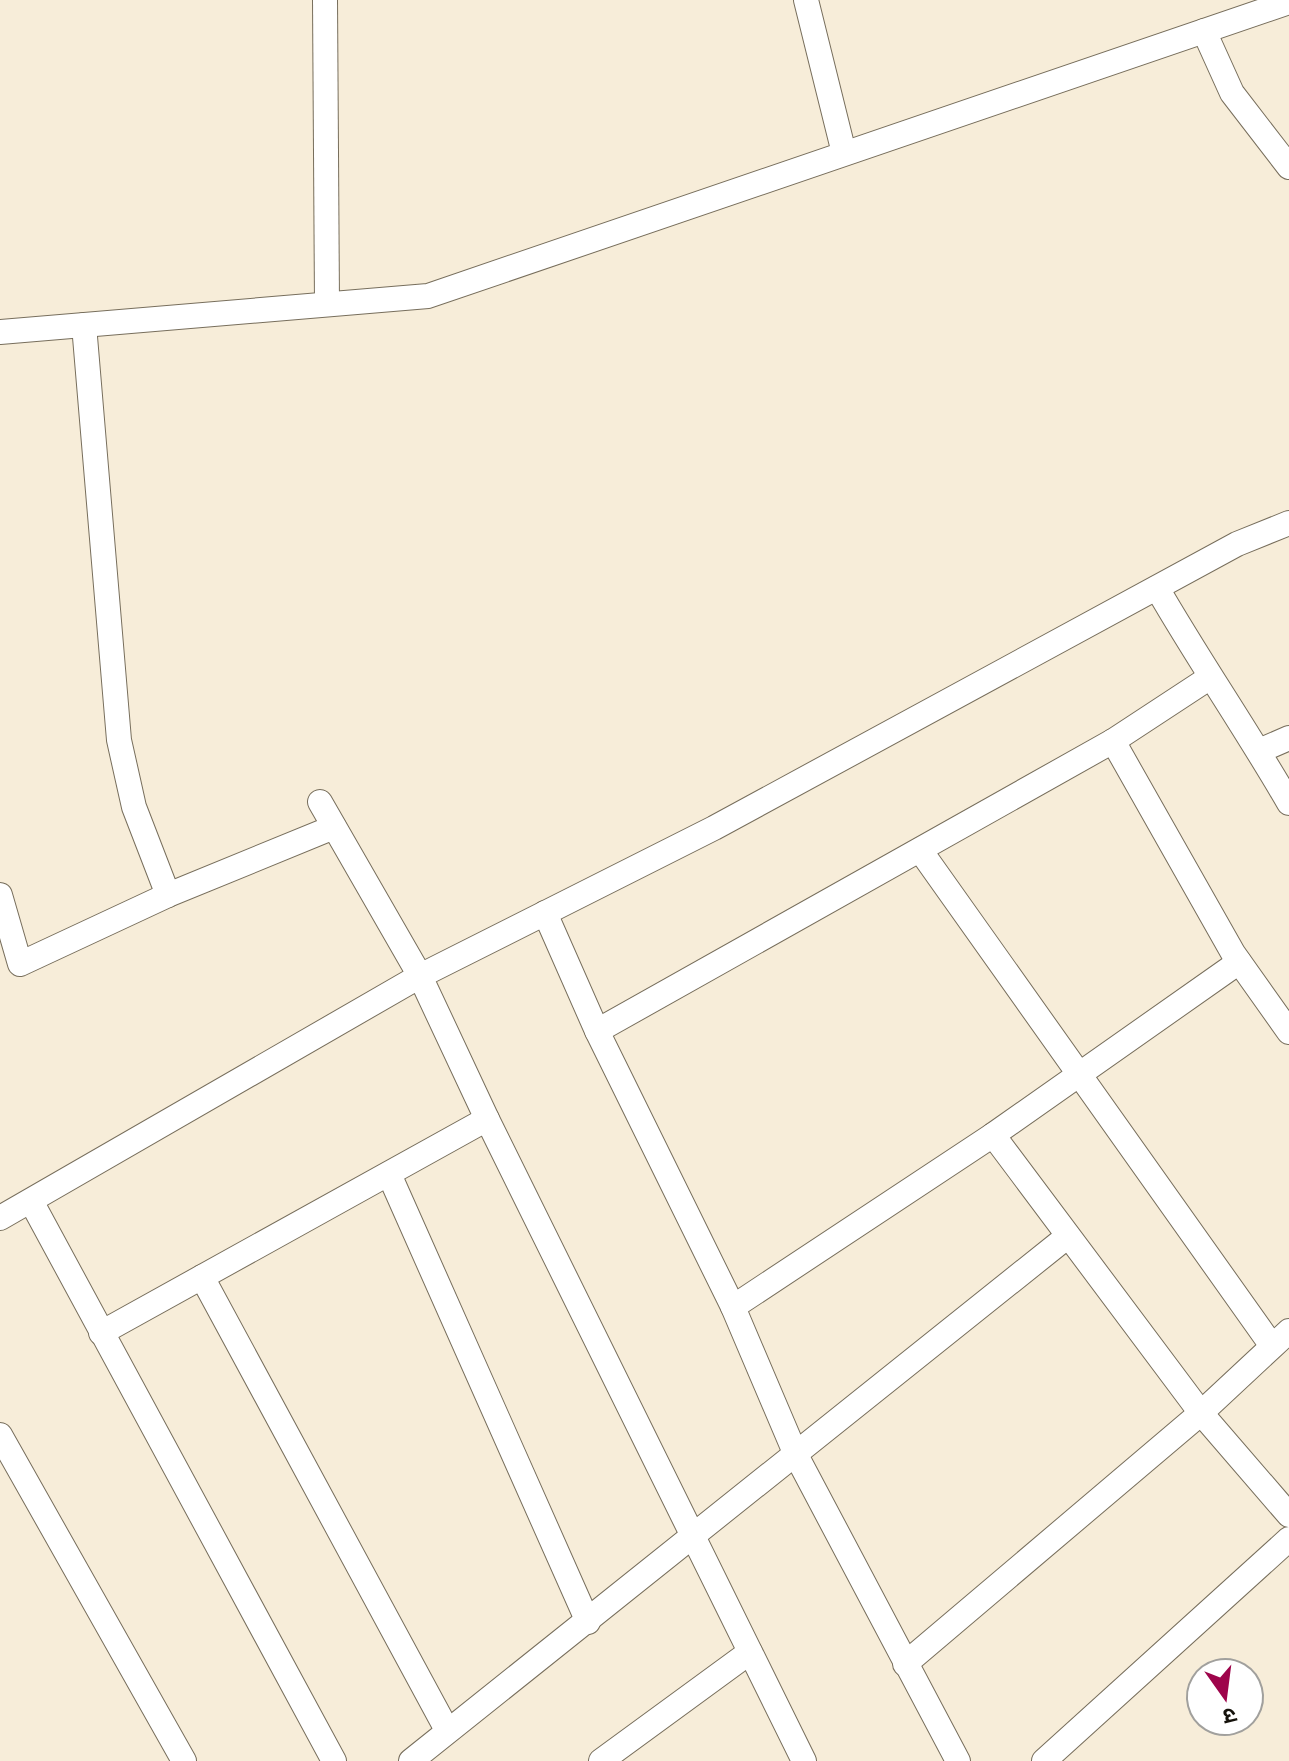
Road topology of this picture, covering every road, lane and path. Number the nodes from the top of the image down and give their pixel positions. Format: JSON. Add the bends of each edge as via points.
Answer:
{"nodes":[{"id":1,"x":325,"y":0,"type":"edge"},
{"id":2,"x":806,"y":0,"type":"edge"},
{"id":3,"x":1289,"y":2,"type":"edge"},
{"id":4,"x":1204,"y":31,"type":"junction"},
{"id":5,"x":844,"y":153,"type":"junction"},
{"id":6,"x":1289,"y":167,"type":"edge"},
{"id":7,"x":327,"y":304,"type":"junction"},
{"id":8,"x":84,"y":325,"type":"junction"},
{"id":9,"x":0,"y":332,"type":"edge"},
{"id":10,"x":1289,"y":523,"type":"edge"},
{"id":11,"x":1157,"y":588,"type":"junction"},
{"id":12,"x":1209,"y":678,"type":"junction"},
{"id":13,"x":1289,"y":738,"type":"edge"},
{"id":14,"x":1113,"y":741,"type":"junction"},
{"id":15,"x":1259,"y":751,"type":"junction"},
{"id":16,"x":320,"y":802,"type":"dead end"},
{"id":17,"x":1289,"y":803,"type":"edge"},
{"id":18,"x":334,"y":827,"type":"junction"},
{"id":19,"x":920,"y":850,"type":"junction"},
{"id":20,"x":0,"y":895,"type":"edge"},
{"id":21,"x":168,"y":895,"type":"junction"},
{"id":22,"x":545,"y":913,"type":"junction"},
{"id":23,"x":1239,"y":962,"type":"junction"},
{"id":24,"x":420,"y":976,"type":"junction"},
{"id":25,"x":597,"y":1031,"type":"junction"},
{"id":26,"x":1289,"y":1032,"type":"edge"},
{"id":27,"x":1077,"y":1075,"type":"junction"},
{"id":28,"x":487,"y":1119,"type":"junction"},
{"id":29,"x":993,"y":1135,"type":"junction"},
{"id":30,"x":389,"y":1174,"type":"junction"},
{"id":31,"x":31,"y":1201,"type":"junction"},
{"id":32,"x":0,"y":1218,"type":"edge"},
{"id":33,"x":1068,"y":1236,"type":"junction"},
{"id":34,"x":202,"y":1277,"type":"junction"},
{"id":35,"x":733,"y":1307,"type":"junction"},
{"id":36,"x":101,"y":1333,"type":"junction"},
{"id":37,"x":1281,"y":1339,"type":"edge"},
{"id":38,"x":1201,"y":1413,"type":"junction"},
{"id":39,"x":0,"y":1435,"type":"edge"},
{"id":40,"x":796,"y":1455,"type":"junction"},
{"id":41,"x":1289,"y":1515,"type":"edge"},
{"id":42,"x":693,"y":1537,"type":"junction"},
{"id":43,"x":1289,"y":1539,"type":"edge"},
{"id":44,"x":588,"y":1622,"type":"junction"},
{"id":45,"x":750,"y":1652,"type":"junction"},
{"id":46,"x":905,"y":1664,"type":"junction"},
{"id":47,"x":447,"y":1730,"type":"junction"},
{"id":48,"x":184,"y":1761,"type":"edge"},
{"id":49,"x":334,"y":1761,"type":"edge"},
{"id":50,"x":411,"y":1761,"type":"edge"},
{"id":51,"x":601,"y":1761,"type":"edge"},
{"id":52,"x":804,"y":1761,"type":"edge"},
{"id":53,"x":958,"y":1761,"type":"edge"},
{"id":54,"x":1044,"y":1761,"type":"edge"}],
"edges":[{"from":1,"to":7,"type":"street"},
{"from":2,"to":5,"type":"street"},
{"from":3,"to":4,"type":"street"},
{"from":4,"to":5,"type":"street"},
{"from":4,"to":6,"type":"street","via":[[1232,93]]},
{"from":5,"to":7,"type":"street","via":[[428,296]]},
{"from":7,"to":8,"type":"street"},
{"from":8,"to":9,"type":"street"},
{"from":8,"to":21,"type":"street","via":[[119,740],[134,807]]},
{"from":10,"to":11,"type":"street","via":[[1237,544]]},
{"from":11,"to":12,"type":"street"},
{"from":11,"to":22,"type":"street","via":[[714,828]]},
{"from":12,"to":14,"type":"street"},
{"from":12,"to":15,"type":"street"},
{"from":13,"to":15,"type":"street"},
{"from":14,"to":19,"type":"street"},
{"from":14,"to":23,"type":"street"},
{"from":15,"to":17,"type":"street"},
{"from":16,"to":18,"type":"street"},
{"from":18,"to":21,"type":"street"},
{"from":18,"to":24,"type":"street"},
{"from":19,"to":25,"type":"street"},
{"from":19,"to":27,"type":"street"},
{"from":20,"to":21,"type":"street","via":[[20,964]]},
{"from":22,"to":24,"type":"street"},
{"from":22,"to":25,"type":"street"},
{"from":23,"to":26,"type":"street"},
{"from":23,"to":27,"type":"street"},
{"from":24,"to":28,"type":"street"},
{"from":24,"to":31,"type":"street"},
{"from":25,"to":35,"type":"street"},
{"from":27,"to":29,"type":"street"},
{"from":27,"to":37,"type":"street"},
{"from":28,"to":30,"type":"street"},
{"from":28,"to":42,"type":"street"},
{"from":29,"to":33,"type":"street"},
{"from":29,"to":35,"type":"street"},
{"from":30,"to":34,"type":"street"},
{"from":30,"to":44,"type":"street"},
{"from":31,"to":32,"type":"street"},
{"from":31,"to":36,"type":"street"},
{"from":33,"to":38,"type":"street"},
{"from":33,"to":40,"type":"street"},
{"from":34,"to":36,"type":"street"},
{"from":34,"to":47,"type":"street"},
{"from":35,"to":40,"type":"street"},
{"from":36,"to":49,"type":"street"},
{"from":37,"to":38,"type":"street"},
{"from":38,"to":41,"type":"street"},
{"from":38,"to":46,"type":"street"},
{"from":39,"to":48,"type":"street"},
{"from":40,"to":42,"type":"street"},
{"from":40,"to":46,"type":"street"},
{"from":42,"to":44,"type":"street"},
{"from":42,"to":45,"type":"street"},
{"from":43,"to":54,"type":"street"},
{"from":44,"to":47,"type":"street"},
{"from":45,"to":51,"type":"street"},
{"from":45,"to":52,"type":"street"},
{"from":46,"to":53,"type":"street"},
{"from":47,"to":50,"type":"street"}]}
